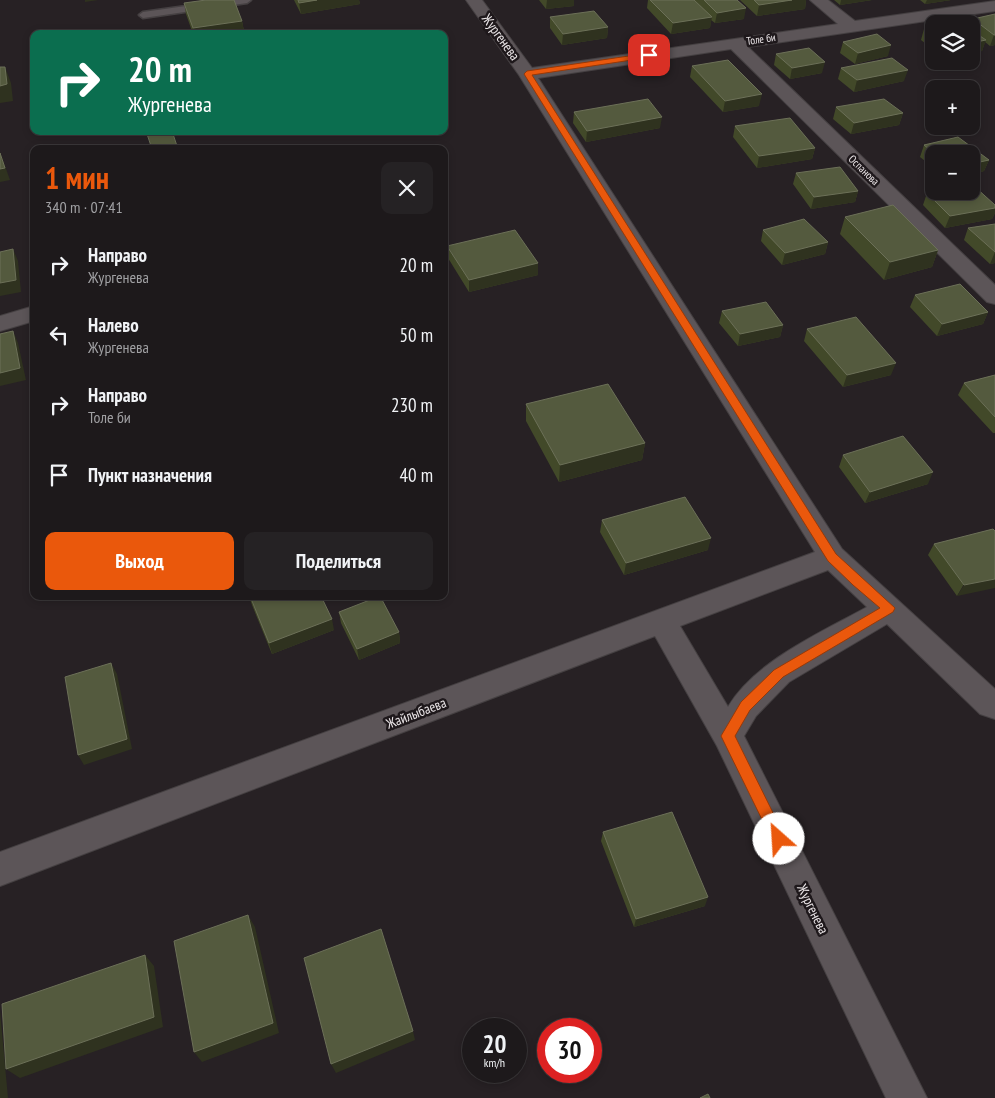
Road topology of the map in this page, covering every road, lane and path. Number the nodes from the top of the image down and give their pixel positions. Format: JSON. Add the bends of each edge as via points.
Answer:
{"nodes":[{"id":1,"x":247,"y":0,"type":"edge"},
{"id":2,"x":474,"y":0,"type":"edge"},
{"id":3,"x":818,"y":0,"type":"edge"},
{"id":4,"x":995,"y":6,"type":"edge"},
{"id":5,"x":144,"y":15,"type":"dead end"},
{"id":6,"x":851,"y":26,"type":"junction"},
{"id":7,"x":734,"y":43,"type":"junction"},
{"id":8,"x":527,"y":74,"type":"junction"},
{"id":9,"x":995,"y":297,"type":"edge"},
{"id":10,"x":30,"y":314,"type":"edge"},
{"id":11,"x":0,"y":324,"type":"edge"},
{"id":12,"x":832,"y":557,"type":"junction"},
{"id":13,"x":889,"y":608,"type":"junction"},
{"id":14,"x":662,"y":621,"type":"junction"},
{"id":15,"x":995,"y":706,"type":"edge"},
{"id":16,"x":728,"y":736,"type":"junction"},
{"id":17,"x":0,"y":869,"type":"edge"},
{"id":18,"x":907,"y":1098,"type":"edge"}],
"edges":[{"from":1,"to":5,"type":"lane"},
{"from":2,"to":8,"type":"street","name":"Жургенева"},
{"from":3,"to":6,"type":"street"},
{"from":4,"to":6,"type":"street","name":"Толе би"},
{"from":6,"to":7,"type":"street","name":"Толе би"},
{"from":7,"to":8,"type":"street","name":"Толе би"},
{"from":7,"to":9,"type":"street","name":"Оспанова"},
{"from":8,"to":12,"type":"street","name":"Жургенева"},
{"from":10,"to":11,"type":"street"},
{"from":12,"to":13,"type":"street","name":"Жургенева"},
{"from":12,"to":14,"type":"street","name":"Жайлыбаева"},
{"from":13,"to":15,"type":"street","name":"Жургенева"},
{"from":13,"to":16,"type":"street","via":[[778,673],[745,706]]},
{"from":14,"to":16,"type":"street","name":"Жургенева"},
{"from":14,"to":17,"type":"street","name":"Жайлыбаева"},
{"from":16,"to":18,"type":"street","name":"Жургенева"}]}
